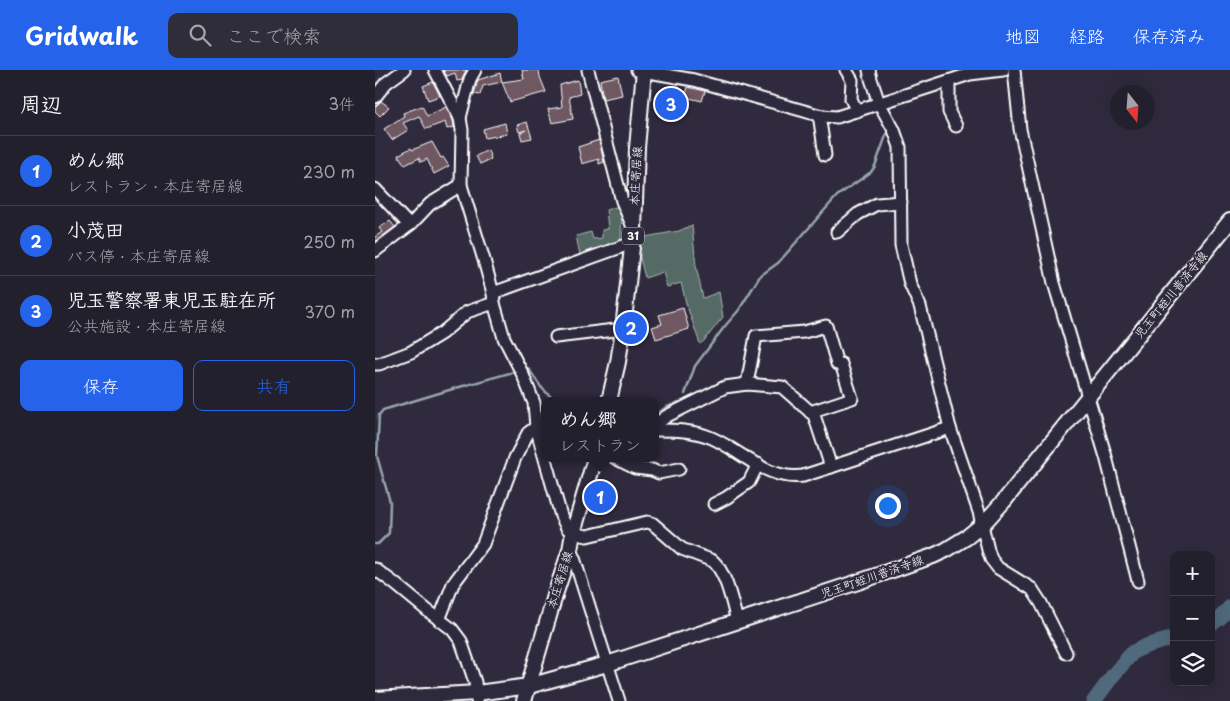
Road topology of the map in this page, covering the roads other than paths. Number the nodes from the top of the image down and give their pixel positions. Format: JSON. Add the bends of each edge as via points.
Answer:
{"nodes":[{"id":1,"x":403,"y":70,"type":"edge"},
{"id":2,"x":435,"y":70,"type":"edge"},
{"id":3,"x":475,"y":70,"type":"edge"},
{"id":4,"x":589,"y":70,"type":"edge"},
{"id":5,"x":642,"y":70,"type":"edge"},
{"id":6,"x":846,"y":70,"type":"edge"},
{"id":7,"x":869,"y":70,"type":"edge"},
{"id":8,"x":1003,"y":70,"type":"edge"},
{"id":9,"x":1014,"y":70,"type":"edge"},
{"id":10,"x":976,"y":72,"type":"edge"},
{"id":11,"x":692,"y":75,"type":"edge"},
{"id":12,"x":949,"y":81,"type":"junction"},
{"id":13,"x":375,"y":97,"type":"edge"},
{"id":14,"x":879,"y":103,"type":"junction"},
{"id":15,"x":857,"y":111,"type":"junction"},
{"id":16,"x":822,"y":116,"type":"junction"},
{"id":17,"x":460,"y":118,"type":"junction"},
{"id":18,"x":956,"y":126,"type":"dead end"},
{"id":19,"x":825,"y":155,"type":"dead end"},
{"id":20,"x":461,"y":185,"type":"junction"},
{"id":21,"x":375,"y":189,"type":"edge"},
{"id":22,"x":901,"y":202,"type":"junction"},
{"id":23,"x":1230,"y":221,"type":"edge"},
{"id":24,"x":409,"y":225,"type":"junction"},
{"id":25,"x":634,"y":229,"type":"junction"},
{"id":26,"x":837,"y":232,"type":"dead end"},
{"id":27,"x":632,"y":243,"type":"junction"},
{"id":28,"x":375,"y":251,"type":"edge"},
{"id":29,"x":493,"y":298,"type":"junction"},
{"id":30,"x":623,"y":329,"type":"junction"},
{"id":31,"x":556,"y":337,"type":"dead end"},
{"id":32,"x":375,"y":364,"type":"edge"},
{"id":33,"x":747,"y":384,"type":"junction"},
{"id":34,"x":530,"y":393,"type":"junction"},
{"id":35,"x":610,"y":397,"type":"edge"},
{"id":36,"x":1087,"y":398,"type":"junction"},
{"id":37,"x":541,"y":400,"type":"edge"},
{"id":38,"x":810,"y":412,"type":"junction"},
{"id":39,"x":659,"y":422,"type":"edge"},
{"id":40,"x":536,"y":427,"type":"junction"},
{"id":41,"x":950,"y":428,"type":"junction"},
{"id":42,"x":659,"y":430,"type":"edge"},
{"id":43,"x":541,"y":445,"type":"edge"},
{"id":44,"x":546,"y":462,"type":"edge"},
{"id":45,"x":594,"y":462,"type":"edge"},
{"id":46,"x":623,"y":462,"type":"edge"},
{"id":47,"x":757,"y":464,"type":"junction"},
{"id":48,"x":831,"y":467,"type":"junction"},
{"id":49,"x":679,"y":469,"type":"dead end"},
{"id":50,"x":714,"y":504,"type":"dead end"},
{"id":51,"x":983,"y":524,"type":"junction"},
{"id":52,"x":573,"y":533,"type":"junction"},
{"id":53,"x":570,"y":550,"type":"junction"},
{"id":54,"x":375,"y":569,"type":"edge"},
{"id":55,"x":1138,"y":581,"type":"dead end"},
{"id":56,"x":439,"y":620,"type":"junction"},
{"id":57,"x":737,"y":621,"type":"junction"},
{"id":58,"x":1066,"y":653,"type":"dead end"},
{"id":59,"x":607,"y":664,"type":"junction"},
{"id":60,"x":529,"y":686,"type":"junction"},
{"id":61,"x":477,"y":697,"type":"edge"},
{"id":62,"x":375,"y":699,"type":"edge"},
{"id":63,"x":524,"y":701,"type":"edge"},
{"id":64,"x":619,"y":701,"type":"edge"}],
"edges":[{"from":1,"to":13,"type":"street"},
{"from":2,"to":17,"type":"street"},
{"from":3,"to":17,"type":"street"},
{"from":4,"to":25,"type":"street","via":[[623,200]]},
{"from":5,"to":11,"type":"street"},
{"from":5,"to":25,"type":"main road","name":"本庄寄居線","number":"31"},
{"from":6,"to":15,"type":"street","via":[[852,80],[851,99]]},
{"from":7,"to":14,"type":"street"},
{"from":8,"to":10,"type":"street"},
{"from":9,"to":36,"type":"street","via":[[1020,128],[1054,283]]},
{"from":10,"to":12,"type":"street"},
{"from":11,"to":16,"type":"street"},
{"from":12,"to":14,"type":"street"},
{"from":12,"to":18,"type":"street","via":[[949,112]]},
{"from":14,"to":15,"type":"street"},
{"from":14,"to":22,"type":"street","via":[[900,147]]},
{"from":15,"to":16,"type":"street","via":[[837,117]]},
{"from":16,"to":19,"type":"street"},
{"from":17,"to":20,"type":"street"},
{"from":20,"to":24,"type":"street","via":[[431,204]]},
{"from":20,"to":29,"type":"street"},
{"from":21,"to":24,"type":"street"},
{"from":22,"to":26,"type":"street","via":[[877,204],[858,214]]},
{"from":22,"to":41,"type":"street","via":[[901,245],[910,284],[920,306]]},
{"from":23,"to":36,"type":"main road","name":"児玉町蛭川普済寺線"},
{"from":24,"to":28,"type":"street"},
{"from":25,"to":27,"type":"main road","name":"本庄寄居線","number":"31"},
{"from":27,"to":29,"type":"street"},
{"from":27,"to":30,"type":"main road","name":"本庄寄居線","number":"31"},
{"from":29,"to":32,"type":"street","via":[[467,312],[442,333],[411,352]]},
{"from":29,"to":34,"type":"street","via":[[504,338]]},
{"from":30,"to":31,"type":"street"},
{"from":30,"to":35,"type":"main road","name":"本庄寄居線","number":"31"},
{"from":33,"to":38,"type":"street","via":[[782,387]]},
{"from":33,"to":38,"type":"street","via":[[756,336],[803,332],[826,326],[837,364],[841,364],[852,398]]},
{"from":33,"to":39,"type":"street","via":[[725,388]]},
{"from":34,"to":37,"type":"street"},
{"from":34,"to":40,"type":"street"},
{"from":36,"to":51,"type":"main road","name":"児玉町蛭川普済寺線"},
{"from":36,"to":55,"type":"street"},
{"from":38,"to":48,"type":"street","via":[[814,415]]},
{"from":40,"to":43,"type":"street"},
{"from":40,"to":56,"type":"street","via":[[528,433],[515,458],[483,544],[453,584]]},
{"from":41,"to":48,"type":"street"},
{"from":41,"to":51,"type":"street"},
{"from":42,"to":47,"type":"street","via":[[697,432]]},
{"from":44,"to":52,"type":"street","via":[[561,516]]},
{"from":45,"to":52,"type":"main road","name":"本庄寄居線"},
{"from":46,"to":49,"type":"street","via":[[659,473]]},
{"from":47,"to":48,"type":"street","via":[[786,477],[803,476]]},
{"from":47,"to":50,"type":"street","via":[[749,482]]},
{"from":51,"to":57,"type":"main road","name":"児玉町蛭川普済寺線","via":[[933,556]]},
{"from":51,"to":58,"type":"street","via":[[991,560],[1032,590]]},
{"from":52,"to":53,"type":"main road","name":"本庄寄居線"},
{"from":52,"to":57,"type":"street","via":[[587,536],[652,523],[682,550],[716,564],[725,580]]},
{"from":53,"to":59,"type":"street"},
{"from":53,"to":60,"type":"main road","name":"本庄寄居線"},
{"from":54,"to":56,"type":"street"},
{"from":56,"to":61,"type":"street","via":[[461,641]]},
{"from":57,"to":59,"type":"main road","name":"児玉町蛭川普済寺線"},
{"from":59,"to":60,"type":"main road","name":"児玉町蛭川普済寺線"},
{"from":59,"to":64,"type":"street"},
{"from":60,"to":61,"type":"main road","name":"児玉町蛭川普済寺線"},
{"from":60,"to":63,"type":"main road","name":"本庄寄居線"},
{"from":61,"to":62,"type":"main road","name":"児玉町蛭川普済寺線"}]}
